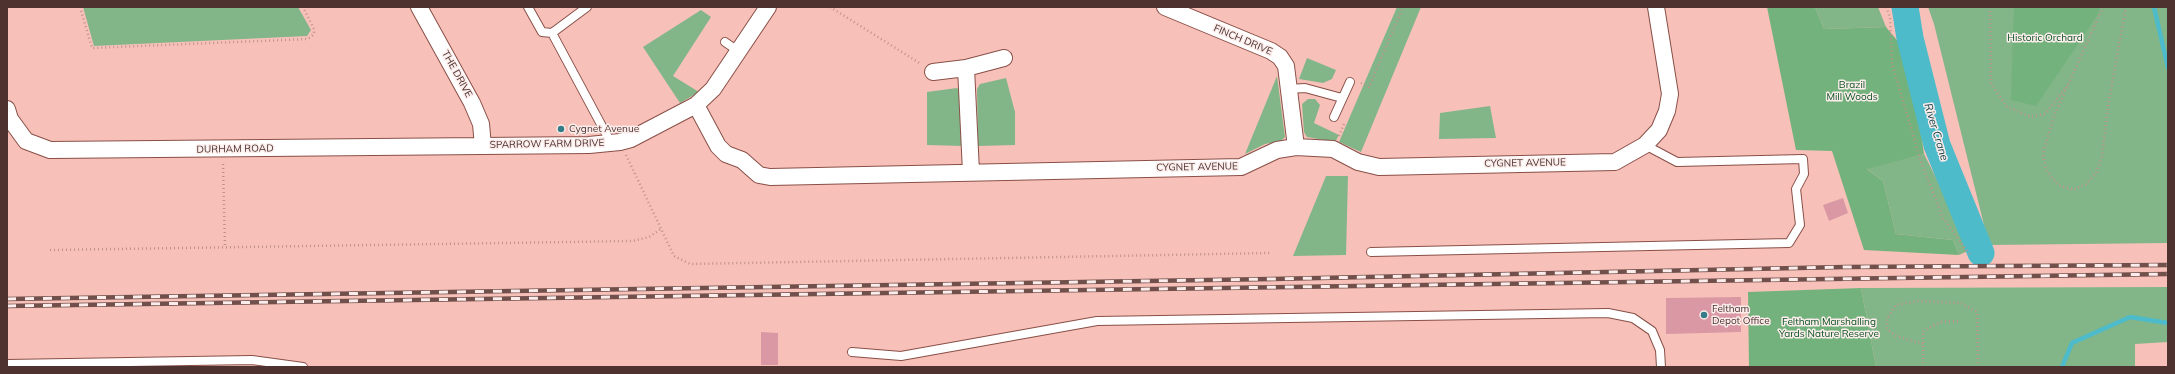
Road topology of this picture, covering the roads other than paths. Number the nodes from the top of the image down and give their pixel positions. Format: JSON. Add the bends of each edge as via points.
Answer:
{"nodes":[{"id":1,"x":419,"y":7,"type":"edge"},
{"id":2,"x":528,"y":7,"type":"edge"},
{"id":3,"x":587,"y":7,"type":"edge"},
{"id":4,"x":768,"y":7,"type":"edge"},
{"id":5,"x":1165,"y":7,"type":"edge"},
{"id":6,"x":1656,"y":7,"type":"edge"},
{"id":7,"x":552,"y":33,"type":"junction"},
{"id":8,"x":1004,"y":58,"type":"dead end"},
{"id":9,"x":966,"y":68,"type":"junction"},
{"id":10,"x":933,"y":72,"type":"road end"},
{"id":11,"x":1350,"y":82,"type":"dead end"},
{"id":12,"x":1289,"y":89,"type":"junction"},
{"id":13,"x":1342,"y":98,"type":"junction"},
{"id":14,"x":696,"y":105,"type":"junction"},
{"id":15,"x":7,"y":109,"type":"edge"},
{"id":16,"x":1334,"y":117,"type":"dead end"},
{"id":17,"x":616,"y":142,"type":"junction"},
{"id":18,"x":1644,"y":145,"type":"junction"},
{"id":19,"x":483,"y":146,"type":"junction"},
{"id":20,"x":1296,"y":147,"type":"junction"},
{"id":21,"x":971,"y":172,"type":"junction"},
{"id":22,"x":1371,"y":252,"type":"dead end"},
{"id":23,"x":852,"y":352,"type":"dead end"},
{"id":24,"x":7,"y":364,"type":"edge"},
{"id":25,"x":302,"y":367,"type":"edge"},
{"id":26,"x":1661,"y":367,"type":"edge"}],
"edges":[{"from":1,"to":19,"type":"street","name":"THE DRIVE","via":[[482,124]]},
{"from":2,"to":7,"type":"lane","via":[[542,32]]},
{"from":3,"to":7,"type":"lane"},
{"from":4,"to":14,"type":"street","name":"SPARROW FARM DRIVE","via":[[732,47],[713,89]]},
{"from":5,"to":12,"type":"street","name":"FINCH DRIVE","via":[[1271,51],[1280,57],[1286,66]]},
{"from":6,"to":18,"type":"street","name":"CYGNET AVENUE","via":[[1670,94],[1667,111],[1659,130]]},
{"from":7,"to":17,"type":"lane"},
{"from":8,"to":9,"type":"street"},
{"from":9,"to":10,"type":"street"},
{"from":9,"to":21,"type":"street"},
{"from":11,"to":13,"type":"lane"},
{"from":12,"to":13,"type":"lane","via":[[1305,88]]},
{"from":12,"to":20,"type":"street","name":"FINCH DRIVE"},
{"from":13,"to":16,"type":"lane"},
{"from":14,"to":17,"type":"street","name":"SPARROW FARM DRIVE","via":[[631,138]]},
{"from":14,"to":21,"type":"street","name":"CYGNET AVENUE","via":[[718,146],[726,154],[742,160],[759,175],[770,177]]},
{"from":15,"to":19,"type":"street","name":"DURHAM ROAD","via":[[10,120],[26,141],[50,150]]},
{"from":17,"to":19,"type":"street","name":"SPARROW FARM DRIVE"},
{"from":18,"to":20,"type":"street","name":"CYGNET AVENUE","via":[[1615,162],[1379,166],[1358,162],[1333,149]]},
{"from":18,"to":22,"type":"lane","via":[[1677,162],[1804,159],[1804,174],[1796,189],[1800,225],[1789,243]]},
{"from":20,"to":21,"type":"street","name":"CYGNET AVENUE","via":[[1277,150],[1241,167]]},
{"from":23,"to":26,"type":"lane","via":[[901,356],[1097,321],[1608,313],[1633,318],[1652,331],[1660,350]]},
{"from":24,"to":25,"type":"lane","via":[[252,360]]}]}
